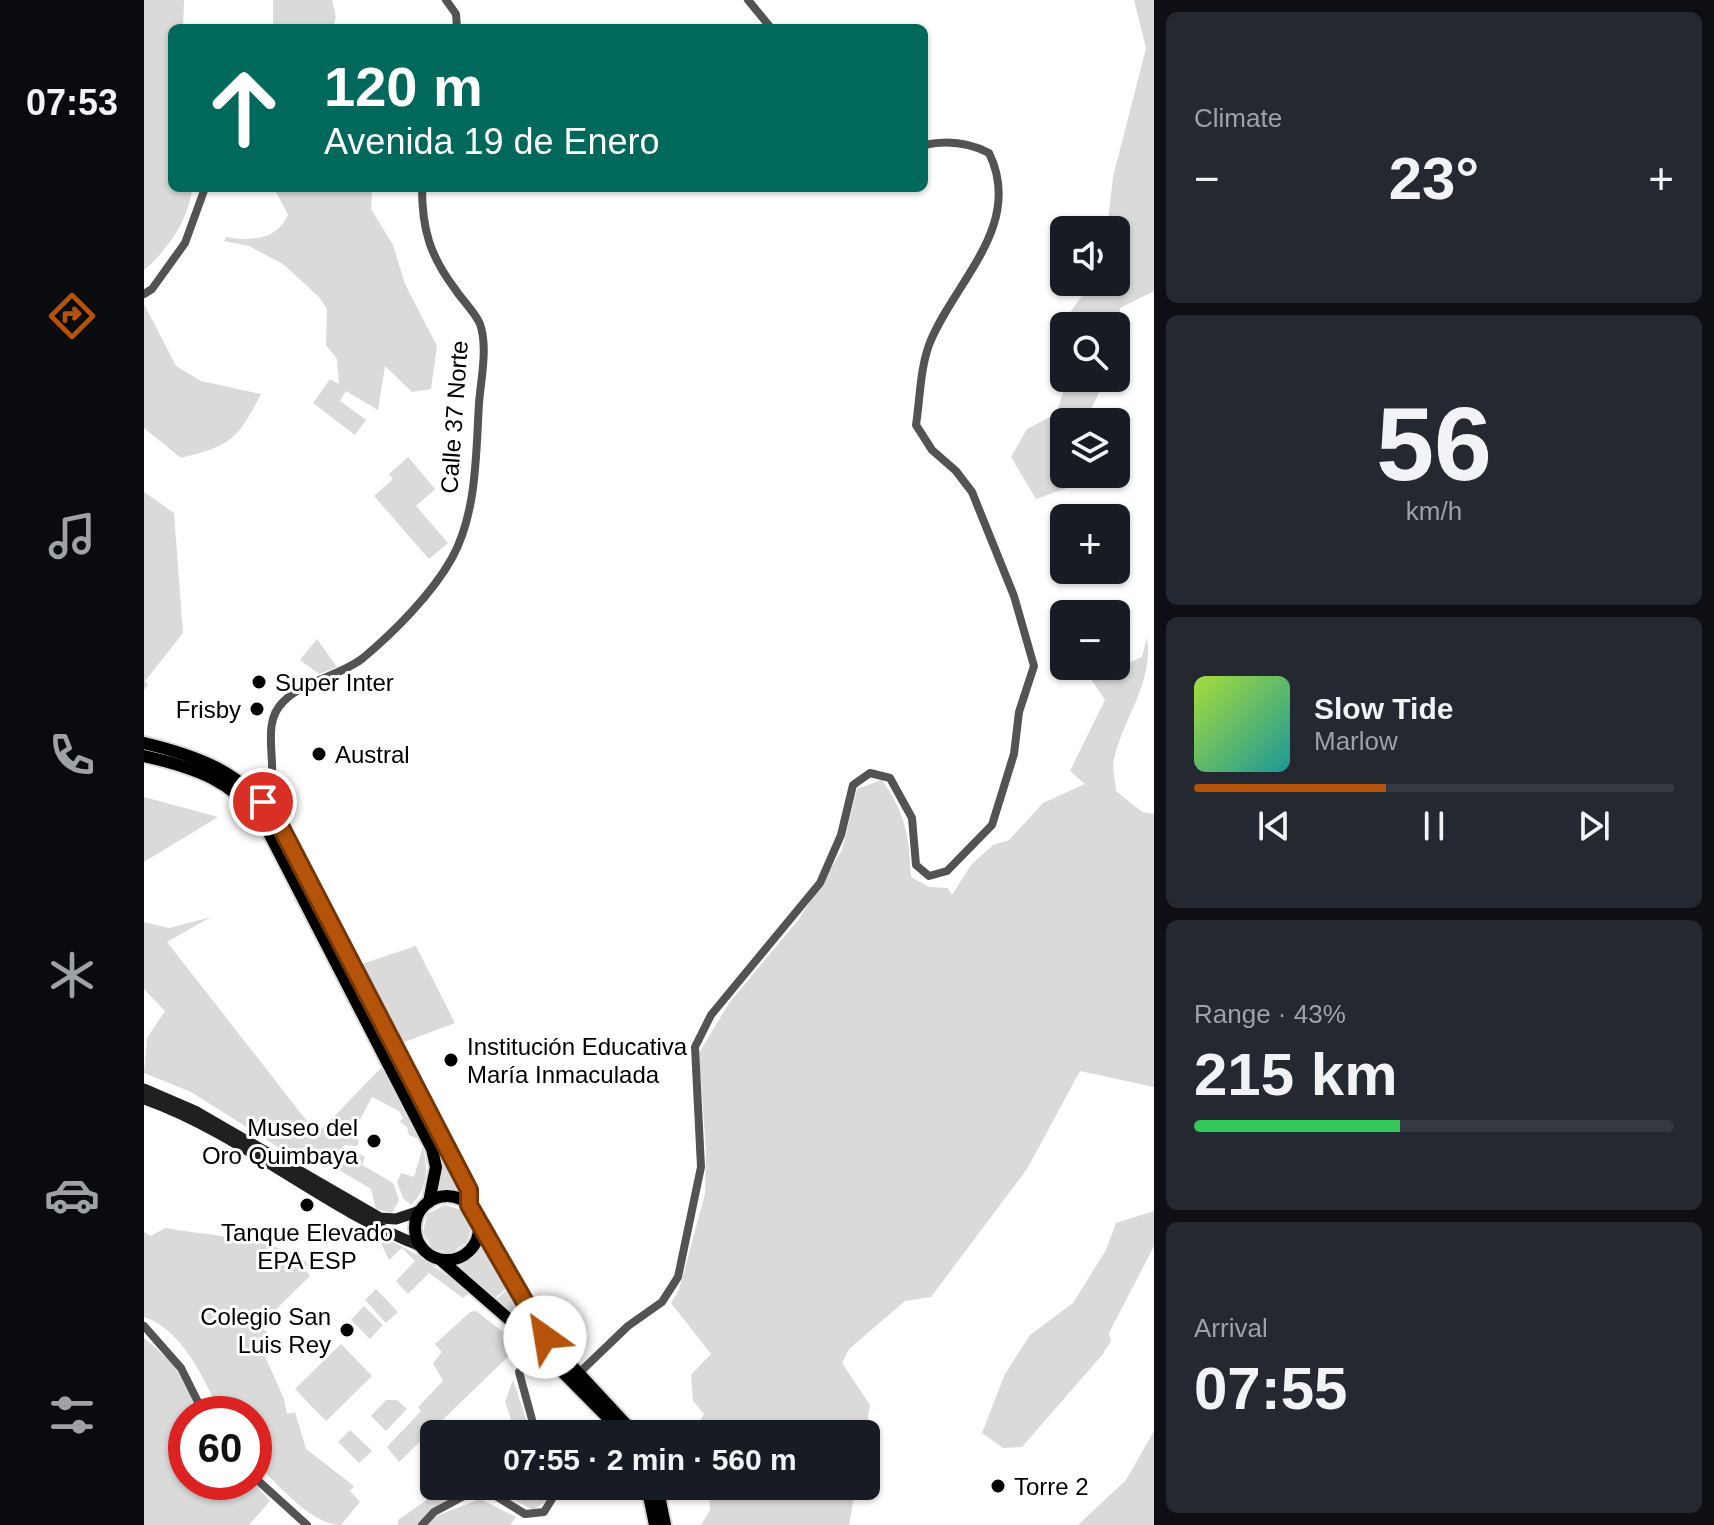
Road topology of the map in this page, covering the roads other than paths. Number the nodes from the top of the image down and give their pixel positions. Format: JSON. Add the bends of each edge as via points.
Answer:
{"nodes":[{"id":1,"x":446,"y":0,"type":"edge"},
{"id":2,"x":748,"y":0,"type":"edge"},
{"id":3,"x":457,"y":24,"type":"edge"},
{"id":4,"x":768,"y":24,"type":"edge"},
{"id":5,"x":928,"y":145,"type":"edge"},
{"id":6,"x":204,"y":192,"type":"edge"},
{"id":7,"x":422,"y":192,"type":"edge"},
{"id":8,"x":144,"y":294,"type":"edge"},
{"id":9,"x":144,"y":743,"type":"edge"},
{"id":10,"x":144,"y":756,"type":"edge"},
{"id":11,"x":257,"y":805,"type":"junction"},
{"id":12,"x":144,"y":1089,"type":"edge"},
{"id":13,"x":144,"y":1099,"type":"edge"},
{"id":14,"x":469,"y":1205,"type":"junction"},
{"id":15,"x":425,"y":1206,"type":"junction"},
{"id":16,"x":478,"y":1222,"type":"junction"},
{"id":17,"x":421,"y":1246,"type":"junction"},
{"id":18,"x":441,"y":1260,"type":"junction"},
{"id":19,"x":144,"y":1326,"type":"edge"},
{"id":20,"x":537,"y":1346,"type":"junction"},
{"id":21,"x":578,"y":1374,"type":"junction"},
{"id":22,"x":195,"y":1396,"type":"edge"},
{"id":23,"x":603,"y":1404,"type":"junction"},
{"id":24,"x":532,"y":1420,"type":"edge"},
{"id":25,"x":614,"y":1420,"type":"edge"},
{"id":26,"x":620,"y":1420,"type":"edge"},
{"id":27,"x":272,"y":1493,"type":"edge"},
{"id":28,"x":456,"y":1500,"type":"edge"},
{"id":29,"x":502,"y":1500,"type":"edge"},
{"id":30,"x":551,"y":1500,"type":"edge"},
{"id":31,"x":650,"y":1500,"type":"edge"},
{"id":32,"x":660,"y":1500,"type":"edge"},
{"id":33,"x":307,"y":1525,"type":"edge"},
{"id":34,"x":422,"y":1525,"type":"edge"},
{"id":35,"x":655,"y":1525,"type":"edge"},
{"id":36,"x":665,"y":1525,"type":"edge"}],
"edges":[{"from":1,"to":3,"type":"street"},
{"from":2,"to":4,"type":"street"},
{"from":5,"to":21,"type":"street","via":[[977,147],[989,153],[998,177],[996,212],[982,254],[930,343],[916,425],[972,492],[1034,666],[999,809],[992,825],[947,871],[929,876],[916,865],[912,818],[890,778],[870,773],[853,785],[841,835],[820,883],[697,1038],[693,1061],[701,1167],[678,1277],[662,1302]]},
{"from":6,"to":8,"type":"street","via":[[185,243]]},
{"from":7,"to":11,"type":"street","name":"Calle 37 Norte","via":[[428,243],[437,265],[480,323],[483,347],[474,479],[459,540],[440,576],[371,650],[291,695],[274,712],[270,788]]},
{"from":9,"to":11,"type":"main road","via":[[217,765]]},
{"from":10,"to":11,"type":"main road","via":[[202,771]]},
{"from":11,"to":14,"type":"main road","via":[[276,818],[469,1190]]},
{"from":11,"to":15,"type":"main road","via":[[432,1149],[436,1167]]},
{"from":12,"to":15,"type":"main road","via":[[195,1111],[380,1218],[396,1219]]},
{"from":13,"to":17,"type":"main road"},
{"from":14,"to":15,"type":"main road","via":[[453,1197]]},
{"from":14,"to":16,"type":"main road"},
{"from":15,"to":17,"type":"main road","via":[[415,1229]]},
{"from":16,"to":18,"type":"main road","via":[[470,1251]]},
{"from":16,"to":21,"type":"main road","via":[[531,1317]]},
{"from":17,"to":18,"type":"main road"},
{"from":18,"to":20,"type":"main road"},
{"from":19,"to":22,"type":"street","via":[[181,1368]]},
{"from":20,"to":23,"type":"main road"},
{"from":20,"to":24,"type":"street","via":[[519,1372]]},
{"from":21,"to":23,"type":"main road"},
{"from":23,"to":25,"type":"main road"},
{"from":23,"to":26,"type":"main road"},
{"from":27,"to":33,"type":"street"},
{"from":28,"to":34,"type":"street"},
{"from":29,"to":30,"type":"street","via":[[525,1514],[544,1512]]},
{"from":31,"to":35,"type":"main road"},
{"from":32,"to":36,"type":"main road"}]}
